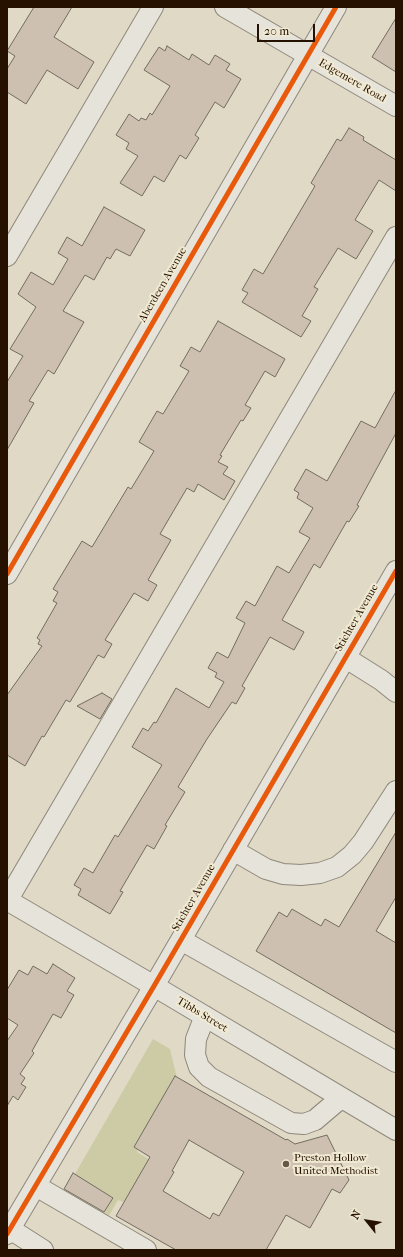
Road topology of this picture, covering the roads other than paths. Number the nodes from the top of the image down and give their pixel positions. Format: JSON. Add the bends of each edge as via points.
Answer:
{"nodes":[{"id":1,"x":153,"y":7,"type":"edge"},
{"id":2,"x":225,"y":7,"type":"edge"},
{"id":3,"x":336,"y":7,"type":"edge"},
{"id":4,"x":308,"y":55,"type":"junction"},
{"id":5,"x":396,"y":106,"type":"edge"},
{"id":6,"x":396,"y":237,"type":"edge"},
{"id":7,"x":7,"y":256,"type":"edge"},
{"id":8,"x":396,"y":571,"type":"edge"},
{"id":9,"x":7,"y":574,"type":"edge"},
{"id":10,"x":346,"y":658,"type":"junction"},
{"id":11,"x":396,"y":692,"type":"edge"},
{"id":12,"x":396,"y":791,"type":"edge"},
{"id":13,"x":233,"y":850,"type":"junction"},
{"id":14,"x":7,"y":901,"type":"edge"},
{"id":15,"x":181,"y":940,"type":"junction"},
{"id":16,"x":154,"y":986,"type":"junction"},
{"id":17,"x":205,"y":1016,"type":"junction"},
{"id":18,"x":396,"y":1062,"type":"edge"},
{"id":19,"x":340,"y":1097,"type":"junction"},
{"id":20,"x":396,"y":1130,"type":"edge"},
{"id":21,"x":36,"y":1186,"type":"junction"},
{"id":22,"x":8,"y":1232,"type":"edge"},
{"id":23,"x":44,"y":1250,"type":"edge"},
{"id":24,"x":146,"y":1250,"type":"edge"}],
"edges":[{"from":1,"to":7,"type":"street"},
{"from":2,"to":4,"type":"street","name":"Edgemere Road"},
{"from":3,"to":4,"type":"street","name":"Aberdeen Avenue"},
{"from":4,"to":5,"type":"street","name":"Edgemere Road"},
{"from":4,"to":9,"type":"street","name":"Aberdeen Avenue"},
{"from":6,"to":14,"type":"street"},
{"from":8,"to":10,"type":"street","name":"Stichter Avenue"},
{"from":10,"to":11,"type":"street"},
{"from":10,"to":13,"type":"street","name":"Stichter Avenue"},
{"from":12,"to":13,"type":"street","via":[[364,842],[337,867],[320,873],[283,874],[266,869]]},
{"from":13,"to":15,"type":"street","name":"Stichter Avenue"},
{"from":14,"to":16,"type":"street","name":"Tibbs Street"},
{"from":15,"to":16,"type":"street","name":"Stichter Avenue"},
{"from":15,"to":18,"type":"street"},
{"from":16,"to":17,"type":"street","name":"Tibbs Street"},
{"from":16,"to":21,"type":"street","name":"Stichter Avenue"},
{"from":17,"to":19,"type":"street","name":"Tibbs Street"},
{"from":17,"to":19,"type":"street","via":[[196,1039],[194,1055],[199,1067],[209,1077],[291,1123],[304,1124],[315,1120]]},
{"from":19,"to":20,"type":"street","name":"Tibbs Street"},
{"from":21,"to":22,"type":"street","name":"Stichter Avenue"},
{"from":21,"to":24,"type":"street"},
{"from":22,"to":23,"type":"street"}]}
